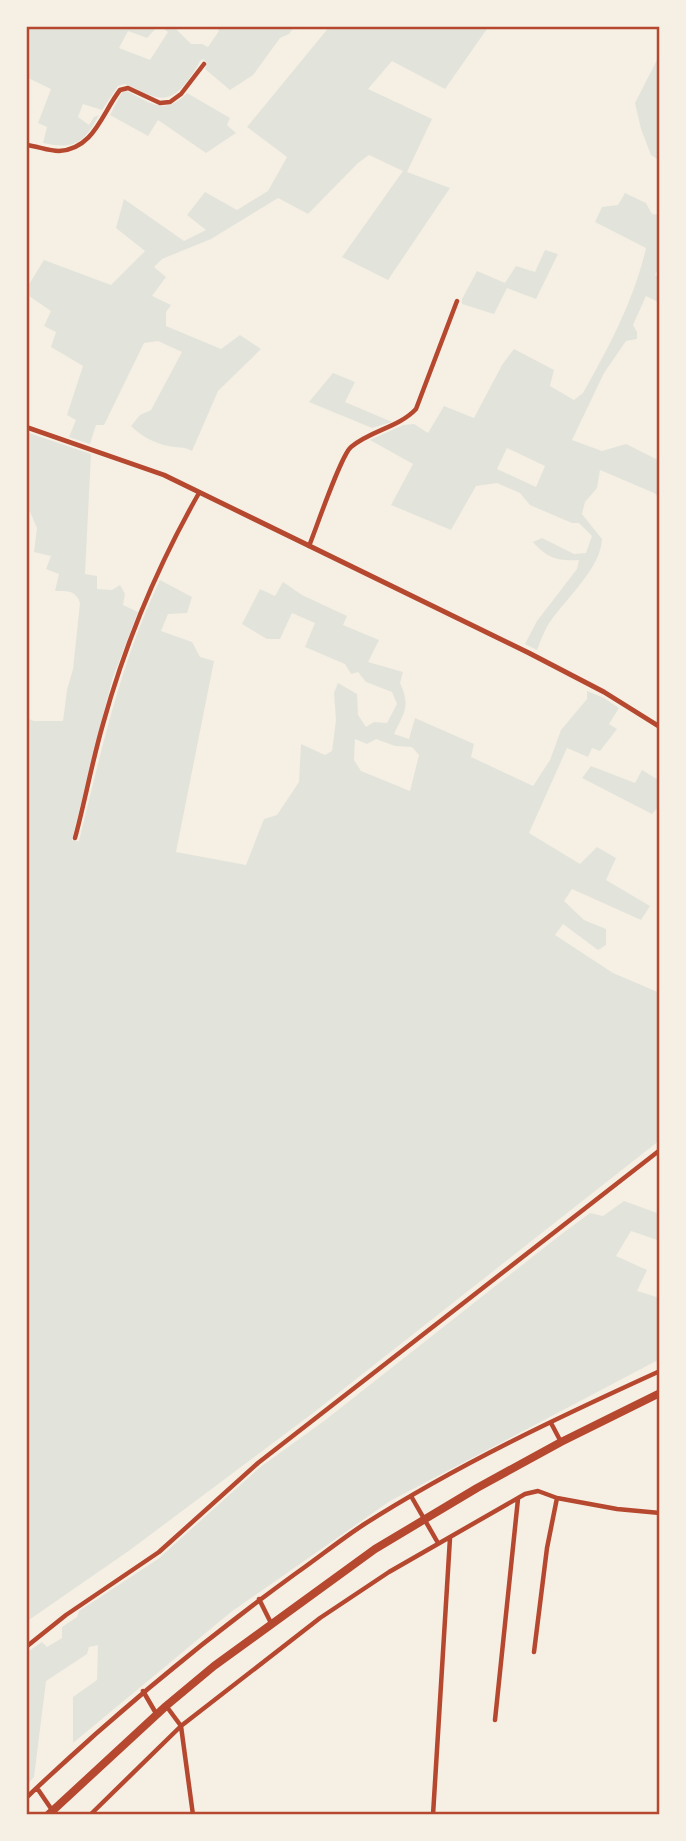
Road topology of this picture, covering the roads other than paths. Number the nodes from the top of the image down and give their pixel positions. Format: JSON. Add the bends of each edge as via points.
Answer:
{"nodes":[{"id":1,"x":204,"y":64,"type":"dead end"},
{"id":2,"x":26,"y":145,"type":"edge"},
{"id":3,"x":457,"y":301,"type":"dead end"},
{"id":4,"x":26,"y":427,"type":"edge"},
{"id":5,"x":199,"y":493,"type":"junction"},
{"id":6,"x":309,"y":547,"type":"junction"},
{"id":7,"x":660,"y":727,"type":"edge"},
{"id":8,"x":75,"y":838,"type":"dead end"},
{"id":9,"x":660,"y":1150,"type":"edge"},
{"id":10,"x":660,"y":1371,"type":"edge"},
{"id":11,"x":660,"y":1393,"type":"edge"},
{"id":12,"x":551,"y":1423,"type":"junction"},
{"id":13,"x":561,"y":1442,"type":"junction"},
{"id":14,"x":411,"y":1496,"type":"junction"},
{"id":15,"x":519,"y":1498,"type":"junction"},
{"id":16,"x":557,"y":1499,"type":"junction"},
{"id":17,"x":660,"y":1513,"type":"edge"},
{"id":18,"x":425,"y":1519,"type":"junction"},
{"id":19,"x":450,"y":1538,"type":"junction"},
{"id":20,"x":438,"y":1544,"type":"junction"},
{"id":21,"x":259,"y":1599,"type":"junction"},
{"id":22,"x":272,"y":1624,"type":"junction"},
{"id":23,"x":26,"y":1647,"type":"edge"},
{"id":24,"x":534,"y":1652,"type":"dead end"},
{"id":25,"x":143,"y":1691,"type":"junction"},
{"id":26,"x":166,"y":1706,"type":"junction"},
{"id":27,"x":157,"y":1715,"type":"junction"},
{"id":28,"x":495,"y":1720,"type":"dead end"},
{"id":29,"x":181,"y":1726,"type":"junction"},
{"id":30,"x":37,"y":1788,"type":"junction"},
{"id":31,"x":26,"y":1798,"type":"edge"},
{"id":32,"x":50,"y":1813,"type":"edge"},
{"id":33,"x":90,"y":1815,"type":"edge"},
{"id":34,"x":193,"y":1815,"type":"edge"},
{"id":35,"x":433,"y":1815,"type":"edge"}],
"edges":[{"from":1,"to":2,"type":"street","via":[[170,102],[160,103],[128,88],[120,90],[91,136],[78,146],[59,151]]},
{"from":3,"to":6,"type":"street","via":[[416,409],[345,453]]},
{"from":4,"to":5,"type":"street","via":[[164,475]]},
{"from":5,"to":6,"type":"street"},
{"from":5,"to":8,"type":"street","via":[[133,631],[102,726]]},
{"from":6,"to":7,"type":"street","via":[[529,653]]},
{"from":9,"to":23,"type":"street","via":[[258,1463],[159,1552]]},
{"from":10,"to":12,"type":"street"},
{"from":11,"to":13,"type":"highway"},
{"from":12,"to":13,"type":"street"},
{"from":12,"to":14,"type":"street"},
{"from":13,"to":18,"type":"highway"},
{"from":14,"to":18,"type":"street"},
{"from":14,"to":21,"type":"street"},
{"from":15,"to":16,"type":"street","via":[[538,1490]]},
{"from":15,"to":19,"type":"street"},
{"from":15,"to":28,"type":"street"},
{"from":16,"to":17,"type":"street"},
{"from":16,"to":24,"type":"street"},
{"from":18,"to":20,"type":"street"},
{"from":18,"to":22,"type":"highway","via":[[375,1549]]},
{"from":19,"to":20,"type":"street"},
{"from":19,"to":35,"type":"street"},
{"from":20,"to":29,"type":"street","via":[[320,1618]]},
{"from":21,"to":22,"type":"street"},
{"from":21,"to":25,"type":"street"},
{"from":22,"to":26,"type":"highway"},
{"from":25,"to":27,"type":"street"},
{"from":25,"to":30,"type":"street"},
{"from":26,"to":27,"type":"highway"},
{"from":26,"to":29,"type":"street"},
{"from":27,"to":32,"type":"highway"},
{"from":29,"to":33,"type":"street"},
{"from":29,"to":34,"type":"street"},
{"from":30,"to":31,"type":"street"},
{"from":30,"to":32,"type":"street"}]}
